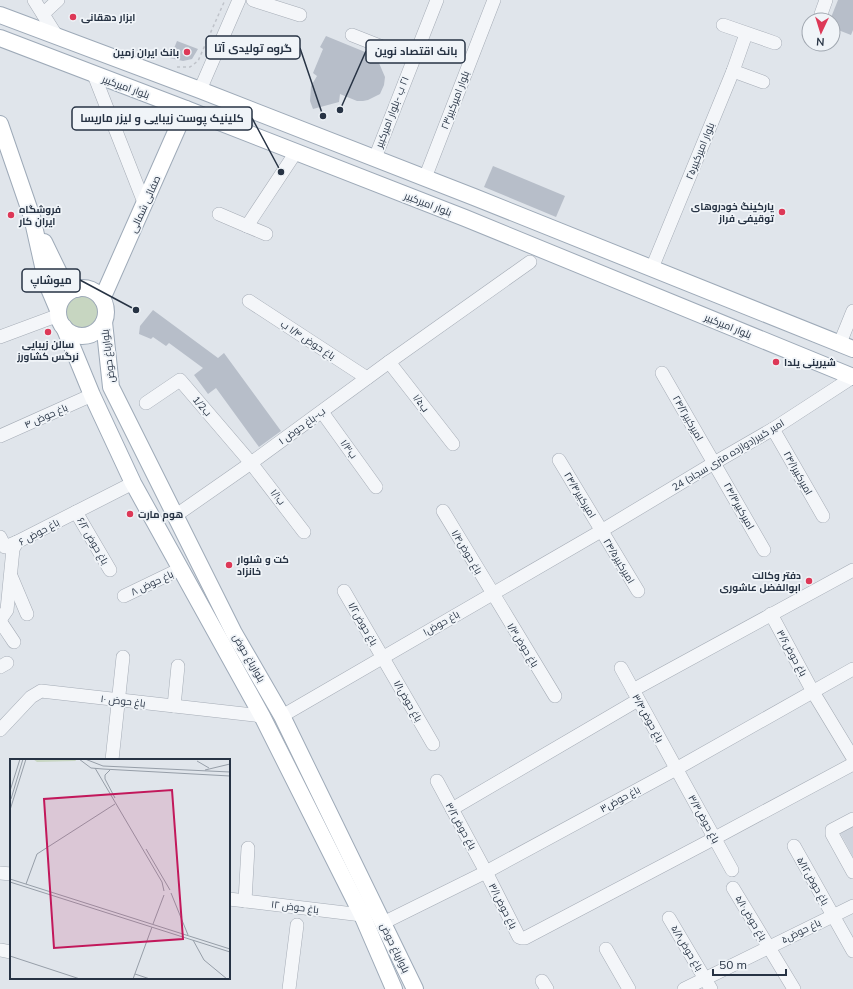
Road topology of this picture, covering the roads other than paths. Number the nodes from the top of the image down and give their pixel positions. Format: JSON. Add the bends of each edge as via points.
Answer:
{"nodes":[{"id":1,"x":34,"y":0,"type":"edge"},
{"id":2,"x":58,"y":0,"type":"edge"},
{"id":3,"x":239,"y":0,"type":"edge"},
{"id":4,"x":253,"y":0,"type":"edge"},
{"id":5,"x":436,"y":0,"type":"edge"},
{"id":6,"x":494,"y":0,"type":"edge"},
{"id":7,"x":826,"y":0,"type":"edge"},
{"id":8,"x":822,"y":12,"type":"edge"},
{"id":9,"x":43,"y":14,"type":"junction"},
{"id":10,"x":0,"y":15,"type":"edge"},
{"id":11,"x":300,"y":15,"type":"dead end"},
{"id":12,"x":723,"y":25,"type":"dead end"},
{"id":13,"x":746,"y":34,"type":"junction"},
{"id":14,"x":352,"y":35,"type":"dead end"},
{"id":15,"x":56,"y":36,"type":"junction"},
{"id":16,"x":0,"y":38,"type":"edge"},
{"id":17,"x":775,"y":44,"type":"dead end"},
{"id":18,"x":413,"y":59,"type":"junction"},
{"id":19,"x":733,"y":71,"type":"junction"},
{"id":20,"x":94,"y":75,"type":"junction"},
{"id":21,"x":763,"y":82,"type":"dead end"},
{"id":22,"x":200,"y":90,"type":"junction"},
{"id":23,"x":186,"y":109,"type":"junction"},
{"id":24,"x":1,"y":129,"type":"edge"},
{"id":25,"x":296,"y":152,"type":"junction"},
{"id":26,"x":375,"y":158,"type":"junction"},
{"id":27,"x":426,"y":178,"type":"junction"},
{"id":28,"x":485,"y":201,"type":"junction"},
{"id":29,"x":145,"y":205,"type":"junction"},
{"id":30,"x":219,"y":214,"type":"dead end"},
{"id":31,"x":32,"y":217,"type":"junction"},
{"id":32,"x":474,"y":222,"type":"junction"},
{"id":33,"x":247,"y":226,"type":"junction"},
{"id":34,"x":266,"y":234,"type":"dead end"},
{"id":35,"x":530,"y":262,"type":"dead end"},
{"id":36,"x":652,"y":268,"type":"junction"},
{"id":37,"x":77,"y":289,"type":"junction"},
{"id":38,"x":102,"y":299,"type":"junction"},
{"id":39,"x":249,"y":301,"type":"dead end"},
{"id":40,"x":853,"y":311,"type":"edge"},
{"id":41,"x":60,"y":318,"type":"junction"},
{"id":42,"x":104,"y":322,"type":"junction"},
{"id":43,"x":0,"y":337,"type":"edge"},
{"id":44,"x":847,"y":346,"type":"edge"},
{"id":45,"x":390,"y":362,"type":"junction"},
{"id":46,"x":662,"y":373,"type":"dead end"},
{"id":47,"x":853,"y":377,"type":"edge"},
{"id":48,"x":367,"y":378,"type":"junction"},
{"id":49,"x":92,"y":395,"type":"junction"},
{"id":50,"x":146,"y":403,"type":"dead end"},
{"id":51,"x":322,"y":412,"type":"junction"},
{"id":52,"x":774,"y":429,"type":"junction"},
{"id":53,"x":0,"y":436,"type":"edge"},
{"id":54,"x":453,"y":444,"type":"dead end"},
{"id":55,"x":559,"y":460,"type":"dead end"},
{"id":56,"x":251,"y":463,"type":"junction"},
{"id":57,"x":714,"y":463,"type":"junction"},
{"id":58,"x":133,"y":483,"type":"junction"},
{"id":59,"x":376,"y":487,"type":"dead end"},
{"id":60,"x":443,"y":511,"type":"dead end"},
{"id":61,"x":76,"y":512,"type":"junction"},
{"id":62,"x":175,"y":516,"type":"junction"},
{"id":63,"x":823,"y":516,"type":"dead end"},
{"id":64,"x":601,"y":531,"type":"junction"},
{"id":65,"x":304,"y":532,"type":"dead end"},
{"id":66,"x":0,"y":537,"type":"edge"},
{"id":67,"x":17,"y":542,"type":"junction"},
{"id":68,"x":764,"y":550,"type":"dead end"},
{"id":69,"x":180,"y":569,"type":"junction"},
{"id":70,"x":110,"y":570,"type":"dead end"},
{"id":71,"x":853,"y":570,"type":"edge"},
{"id":72,"x":11,"y":574,"type":"junction"},
{"id":73,"x":344,"y":591,"type":"dead end"},
{"id":74,"x":638,"y":591,"type":"dead end"},
{"id":75,"x":492,"y":593,"type":"junction"},
{"id":76,"x":124,"y":596,"type":"dead end"},
{"id":77,"x":27,"y":614,"type":"dead end"},
{"id":78,"x":771,"y":614,"type":"junction"},
{"id":79,"x":0,"y":621,"type":"edge"},
{"id":80,"x":239,"y":640,"type":"junction"},
{"id":81,"x":14,"y":642,"type":"dead end"},
{"id":82,"x":224,"y":649,"type":"junction"},
{"id":83,"x":123,"y":657,"type":"dead end"},
{"id":84,"x":382,"y":657,"type":"junction"},
{"id":85,"x":178,"y":666,"type":"dead end"},
{"id":86,"x":621,"y":668,"type":"dead end"},
{"id":87,"x":853,"y":669,"type":"edge"},
{"id":88,"x":813,"y":692,"type":"junction"},
{"id":89,"x":636,"y":695,"type":"junction"},
{"id":90,"x":555,"y":696,"type":"dead end"},
{"id":91,"x":118,"y":700,"type":"junction"},
{"id":92,"x":174,"y":706,"type":"junction"},
{"id":93,"x":262,"y":716,"type":"junction"},
{"id":94,"x":282,"y":716,"type":"junction"},
{"id":95,"x":0,"y":730,"type":"edge"},
{"id":96,"x":433,"y":744,"type":"dead end"},
{"id":97,"x":853,"y":758,"type":"edge"},
{"id":98,"x":112,"y":759,"type":"edge"},
{"id":99,"x":853,"y":764,"type":"edge"},
{"id":100,"x":676,"y":769,"type":"junction"},
{"id":101,"x":437,"y":781,"type":"dead end"},
{"id":102,"x":452,"y":809,"type":"junction"},
{"id":103,"x":853,"y":819,"type":"edge"},
{"id":104,"x":715,"y":838,"type":"junction"},
{"id":105,"x":794,"y":846,"type":"dead end"},
{"id":106,"x":248,"y":848,"type":"dead end"},
{"id":107,"x":732,"y":870,"type":"dead end"},
{"id":108,"x":486,"y":872,"type":"junction"},
{"id":109,"x":853,"y":872,"type":"edge"},
{"id":110,"x":0,"y":873,"type":"edge"},
{"id":111,"x":10,"y":874,"type":"edge"},
{"id":112,"x":733,"y":888,"type":"dead end"},
{"id":113,"x":230,"y":899,"type":"edge"},
{"id":114,"x":245,"y":901,"type":"junction"},
{"id":115,"x":853,"y":906,"type":"edge"},
{"id":116,"x":362,"y":915,"type":"junction"},
{"id":117,"x":833,"y":916,"type":"junction"},
{"id":118,"x":669,"y":918,"type":"dead end"},
{"id":119,"x":383,"y":923,"type":"junction"},
{"id":120,"x":297,"y":925,"type":"dead end"},
{"id":121,"x":769,"y":947,"type":"junction"},
{"id":122,"x":606,"y":949,"type":"dead end"},
{"id":123,"x":0,"y":950,"type":"edge"},
{"id":124,"x":853,"y":951,"type":"edge"},
{"id":125,"x":10,"y":952,"type":"edge"},
{"id":126,"x":708,"y":984,"type":"edge"},
{"id":127,"x":290,"y":989,"type":"edge"},
{"id":128,"x":394,"y":989,"type":"edge"},
{"id":129,"x":414,"y":989,"type":"edge"},
{"id":130,"x":629,"y":989,"type":"edge"},
{"id":131,"x":684,"y":989,"type":"edge"},
{"id":132,"x":794,"y":989,"type":"edge"}],
"edges":[{"from":1,"to":9,"type":"street"},
{"from":2,"to":9,"type":"street"},
{"from":3,"to":22,"type":"street"},
{"from":4,"to":11,"type":"street"},
{"from":5,"to":18,"type":"street","name":"٢١ ب -بلوار امیرکبیر"},
{"from":6,"to":27,"type":"street","name":"۲۳بلوار امیرکبیر"},
{"from":7,"to":8,"type":"street"},
{"from":9,"to":15,"type":"street"},
{"from":10,"to":15,"type":"main road"},
{"from":12,"to":13,"type":"street"},
{"from":13,"to":17,"type":"street"},
{"from":13,"to":19,"type":"street","name":"بلوار امیرکبیر۲۵"},
{"from":14,"to":18,"type":"street"},
{"from":15,"to":22,"type":"main road"},
{"from":16,"to":20,"type":"main road","name":"بلوار امیرکبیر"},
{"from":18,"to":26,"type":"street","name":"٢١ ب -بلوار امیرکبیر"},
{"from":19,"to":21,"type":"street"},
{"from":19,"to":36,"type":"street","name":"بلوار امیرکبیر۲۵"},
{"from":20,"to":23,"type":"main road","name":"بلوار امیرکبیر"},
{"from":20,"to":29,"type":"street"},
{"from":22,"to":26,"type":"main road"},
{"from":23,"to":25,"type":"main road","name":"بلوار امیرکبیر"},
{"from":23,"to":29,"type":"main road","name":"صفائی شمالی"},
{"from":24,"to":31,"type":"main road","name":"بلوارباغ حوض"},
{"from":25,"to":32,"type":"main road","name":"بلوار امیرکبیر"},
{"from":25,"to":33,"type":"street"},
{"from":26,"to":27,"type":"main road"},
{"from":27,"to":28,"type":"main road"},
{"from":28,"to":32,"type":"main road"},
{"from":28,"to":36,"type":"main road"},
{"from":29,"to":38,"type":"main road","name":"صفائی شمالی"},
{"from":30,"to":33,"type":"street"},
{"from":31,"to":37,"type":"main road","name":"بلوارباغ حوض","via":[[60,275]]},
{"from":31,"to":41,"type":"main road","name":"بلوارباغ حوض","via":[[47,284]]},
{"from":32,"to":47,"type":"main road","name":"بلوار امیرکبیر"},
{"from":33,"to":34,"type":"street"},
{"from":35,"to":45,"type":"street","name":"۱ ب-باغ حوض"},
{"from":36,"to":44,"type":"main road"},
{"from":37,"to":38,"type":"main road","via":[[91,290]]},
{"from":37,"to":41,"type":"main road","via":[[62,299]]},
{"from":38,"to":42,"type":"main road","via":[[106,314]]},
{"from":39,"to":48,"type":"street","name":"باغ حوض ۱/۴ ب"},
{"from":40,"to":44,"type":"street"},
{"from":41,"to":42,"type":"main road","via":[[70,332],[78,335],[93,333]]},
{"from":41,"to":43,"type":"street"},
{"from":41,"to":49,"type":"main road","name":"بلوارباغ حوض"},
{"from":42,"to":62,"type":"main road","name":"بلوارباغ حوض","via":[[112,387]]},
{"from":45,"to":48,"type":"street","name":"۱ ب-باغ حوض"},
{"from":45,"to":54,"type":"street","name":"ب۱/۵"},
{"from":46,"to":57,"type":"street","name":"امیرکبیر۲۴/۲"},
{"from":47,"to":52,"type":"street","name":"24 امیر کبیر(دوازده متری سجاد)"},
{"from":48,"to":51,"type":"street","name":"۱ ب-باغ حوض"},
{"from":49,"to":53,"type":"street","name":"۴ باغ حوض"},
{"from":49,"to":58,"type":"main road","name":"بلوارباغ حوض"},
{"from":50,"to":56,"type":"street","name":"1/2ب","via":[[180,380]]},
{"from":51,"to":56,"type":"street","name":"۱ ب-باغ حوض"},
{"from":51,"to":59,"type":"street","name":"ب۱/۳"},
{"from":52,"to":57,"type":"street","name":"24 امیر کبیر(دوازده متری سجاد)"},
{"from":52,"to":63,"type":"street","name":"امیرکبیر۲۴/۱"},
{"from":55,"to":64,"type":"street","name":"امیرکبیر۲۴/۴"},
{"from":56,"to":62,"type":"street","name":"۱ ب-باغ حوض"},
{"from":56,"to":65,"type":"street","name":"ب۱/۱"},
{"from":57,"to":64,"type":"street","name":"24 امیر کبیر(دوازده متری سجاد)"},
{"from":57,"to":68,"type":"street","name":"امیرکبیر۲۴/۳"},
{"from":58,"to":61,"type":"street","name":"۶ باغ حوض"},
{"from":58,"to":69,"type":"main road","name":"بلوارباغ حوض"},
{"from":60,"to":75,"type":"street","name":"باغ حوض۱/۴"},
{"from":61,"to":67,"type":"street","name":"۶ باغ حوض"},
{"from":61,"to":70,"type":"street","name":"۶/۲ باغ حوض"},
{"from":62,"to":80,"type":"main road","name":"بلوارباغ حوض"},
{"from":64,"to":74,"type":"street","name":"امیرکبیر۲۴/۵"},
{"from":64,"to":75,"type":"street","name":"باغ حوض۱"},
{"from":66,"to":67,"type":"street","via":[[6,548]]},
{"from":67,"to":72,"type":"street","name":"۶ باغ حوض","via":[[13,550]]},
{"from":69,"to":76,"type":"street","name":"۸ باغ حوض"},
{"from":69,"to":82,"type":"main road","name":"بلوارباغ حوض"},
{"from":71,"to":78,"type":"street"},
{"from":72,"to":77,"type":"street"},
{"from":72,"to":79,"type":"street","name":"۶ باغ حوض","via":[[7,610]]},
{"from":73,"to":84,"type":"street","name":"باغ حوض۱/۲"},
{"from":75,"to":84,"type":"street","name":"باغ حوض۱"},
{"from":75,"to":90,"type":"street","name":"باغ حوض۱/۳"},
{"from":78,"to":88,"type":"street","name":"باغ حوض۳/۶"},
{"from":78,"to":89,"type":"street"},
{"from":79,"to":81,"type":"street"},
{"from":80,"to":82,"type":"main road"},
{"from":80,"to":94,"type":"main road","name":"بلوارباغ حوض"},
{"from":82,"to":93,"type":"main road","name":"بلوارباغ حوض"},
{"from":83,"to":91,"type":"street"},
{"from":84,"to":94,"type":"street","name":"باغ حوض۱"},
{"from":84,"to":96,"type":"street","name":"باغ حوض۱/۱"},
{"from":85,"to":92,"type":"street"},
{"from":86,"to":89,"type":"street","name":"باغ حوض۳/۴"},
{"from":87,"to":88,"type":"street","name":"باغ حوض۳"},
{"from":88,"to":97,"type":"street","name":"باغ حوض۳/۶"},
{"from":88,"to":100,"type":"street","name":"باغ حوض۳"},
{"from":89,"to":100,"type":"street","name":"باغ حوض۳/۴"},
{"from":89,"to":102,"type":"street"},
{"from":91,"to":92,"type":"street","name":"۱۰ باغ حوض"},
{"from":91,"to":95,"type":"street","name":"۱۰ باغ حوض","via":[[41,691],[31,697]]},
{"from":91,"to":98,"type":"street"},
{"from":92,"to":93,"type":"street","name":"۱۰ باغ حوض"},
{"from":93,"to":116,"type":"main road","name":"بلوارباغ حوض"},
{"from":94,"to":119,"type":"main road","name":"بلوارباغ حوض"},
{"from":99,"to":104,"type":"street"},
{"from":100,"to":104,"type":"street","name":"باغ حوض۳/۳"},
{"from":100,"to":108,"type":"street","name":"باغ حوض۳"},
{"from":101,"to":102,"type":"street","name":"باغ حوض۳/۲"},
{"from":102,"to":108,"type":"street","name":"باغ حوض۳/۲"},
{"from":103,"to":109,"type":"street","via":[[832,830],[832,834]]},
{"from":104,"to":107,"type":"street","name":"باغ حوض۳/۳"},
{"from":104,"to":108,"type":"street","name":"باغ حوض۳/۱","via":[[522,938],[519,937]]},
{"from":105,"to":117,"type":"street","name":"باغ حوض۵/۱۲"},
{"from":106,"to":114,"type":"street"},
{"from":108,"to":119,"type":"street","name":"باغ حوض۳"},
{"from":110,"to":111,"type":"street"},
{"from":112,"to":121,"type":"street","name":"باغ حوض۵/۱۰"},
{"from":113,"to":114,"type":"street","name":"۱۲ باغ حوض"},
{"from":114,"to":116,"type":"street","name":"۱۲ باغ حوض"},
{"from":115,"to":117,"type":"street","name":"باغ حوض۵"},
{"from":116,"to":128,"type":"main road","name":"بلوارباغ حوض"},
{"from":117,"to":121,"type":"street","name":"باغ حوض۵"},
{"from":117,"to":124,"type":"street","name":"باغ حوض۵/۱۲"},
{"from":118,"to":126,"type":"street","name":"باغ حوض۵/۸"},
{"from":119,"to":129,"type":"main road","name":"بلوارباغ حوض"},
{"from":120,"to":127,"type":"street"},
{"from":121,"to":126,"type":"street","name":"باغ حوض۵"},
{"from":121,"to":132,"type":"street","name":"باغ حوض۵/۱۰"},
{"from":122,"to":130,"type":"street"},
{"from":123,"to":125,"type":"street"},
{"from":126,"to":131,"type":"street","name":"باغ حوض۵"}]}
